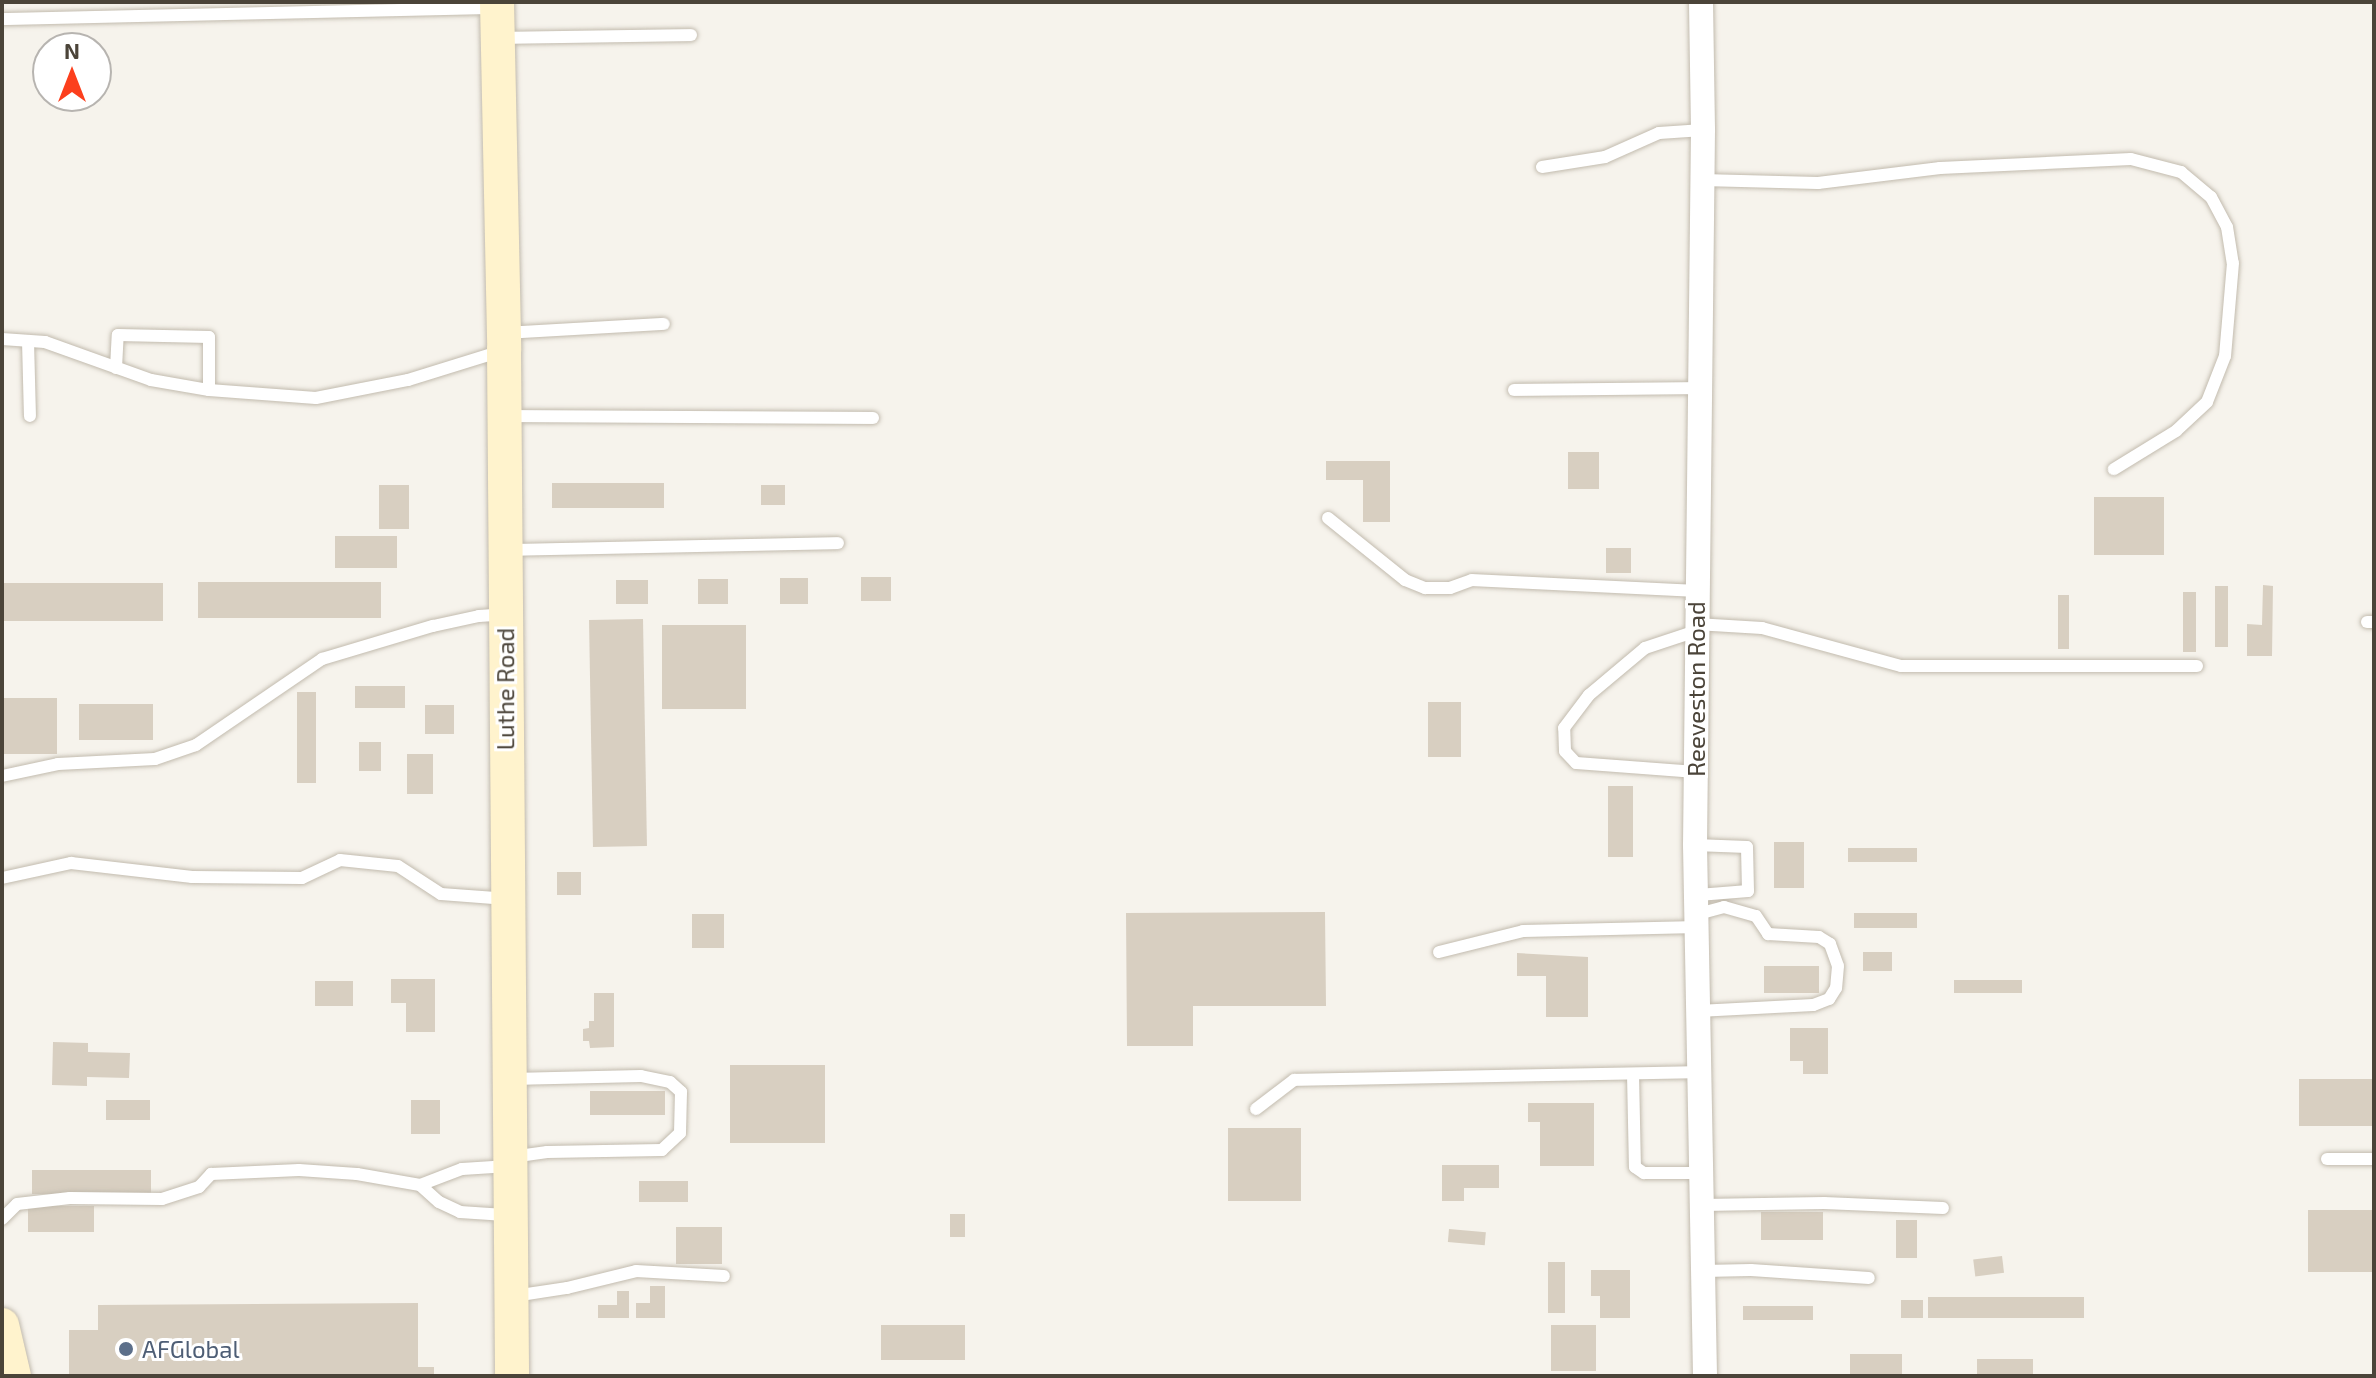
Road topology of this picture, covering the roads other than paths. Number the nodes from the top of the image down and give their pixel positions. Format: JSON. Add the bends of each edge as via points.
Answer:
{"nodes":[{"id":1,"x":1701,"y":2,"type":"edge"},
{"id":2,"x":497,"y":16,"type":"edge"},
{"id":3,"x":2,"y":19,"type":"edge"},
{"id":4,"x":691,"y":35,"type":"dead end"},
{"id":5,"x":1703,"y":130,"type":"junction"},
{"id":6,"x":1542,"y":167,"type":"dead end"},
{"id":7,"x":1702,"y":180,"type":"junction"},
{"id":8,"x":664,"y":324,"type":"dead end"},
{"id":9,"x":2,"y":339,"type":"edge"},
{"id":10,"x":28,"y":341,"type":"junction"},
{"id":11,"x":504,"y":341,"type":"junction"},
{"id":12,"x":116,"y":368,"type":"junction"},
{"id":13,"x":1700,"y":388,"type":"junction"},
{"id":14,"x":209,"y":390,"type":"junction"},
{"id":15,"x":1514,"y":390,"type":"dead end"},
{"id":16,"x":30,"y":416,"type":"dead end"},
{"id":17,"x":504,"y":416,"type":"junction"},
{"id":18,"x":873,"y":418,"type":"dead end"},
{"id":19,"x":2114,"y":469,"type":"dead end"},
{"id":20,"x":1328,"y":518,"type":"dead end"},
{"id":21,"x":838,"y":543,"type":"dead end"},
{"id":22,"x":505,"y":550,"type":"junction"},
{"id":23,"x":1697,"y":591,"type":"junction"},
{"id":24,"x":505,"y":614,"type":"junction"},
{"id":25,"x":1696,"y":628,"type":"junction"},
{"id":26,"x":2197,"y":666,"type":"dead end"},
{"id":27,"x":1696,"y":772,"type":"junction"},
{"id":28,"x":2,"y":776,"type":"edge"},
{"id":29,"x":1695,"y":845,"type":"junction"},
{"id":30,"x":2,"y":878,"type":"edge"},
{"id":31,"x":507,"y":899,"type":"junction"},
{"id":32,"x":1698,"y":912,"type":"junction"},
{"id":33,"x":1439,"y":952,"type":"dead end"},
{"id":34,"x":1698,"y":1011,"type":"junction"},
{"id":35,"x":1699,"y":1072,"type":"junction"},
{"id":36,"x":1633,"y":1074,"type":"junction"},
{"id":37,"x":509,"y":1079,"type":"junction"},
{"id":38,"x":1256,"y":1109,"type":"dead end"},
{"id":39,"x":2327,"y":1159,"type":"dead end"},
{"id":40,"x":2374,"y":1159,"type":"edge"},
{"id":41,"x":509,"y":1162,"type":"junction"},
{"id":42,"x":1701,"y":1173,"type":"junction"},
{"id":43,"x":420,"y":1185,"type":"junction"},
{"id":44,"x":1702,"y":1205,"type":"junction"},
{"id":45,"x":1943,"y":1208,"type":"dead end"},
{"id":46,"x":510,"y":1215,"type":"junction"},
{"id":47,"x":2,"y":1219,"type":"edge"},
{"id":48,"x":1703,"y":1271,"type":"junction"},
{"id":49,"x":724,"y":1276,"type":"dead end"},
{"id":50,"x":1869,"y":1278,"type":"dead end"},
{"id":51,"x":511,"y":1296,"type":"junction"},
{"id":52,"x":2,"y":1325,"type":"edge"},
{"id":53,"x":14,"y":1376,"type":"edge"},
{"id":54,"x":512,"y":1376,"type":"edge"},
{"id":55,"x":1705,"y":1376,"type":"edge"}],
"edges":[{"from":1,"to":5,"type":"street","name":"Reeveston Road"},
{"from":2,"to":3,"type":"lane"},
{"from":2,"to":4,"type":"lane"},
{"from":2,"to":11,"type":"street","name":"Luthe Road"},
{"from":5,"to":6,"type":"lane","via":[[1670,130],[1605,157]]},
{"from":5,"to":7,"type":"street","name":"Reeveston Road"},
{"from":7,"to":13,"type":"street","name":"Reeveston Road"},
{"from":7,"to":19,"type":"lane","via":[[1818,183],[1940,168],[2131,159],[2181,172],[2211,197],[2227,227],[2233,263],[2225,356],[2207,402],[2176,431]]},
{"from":8,"to":11,"type":"lane"},
{"from":9,"to":10,"type":"lane"},
{"from":10,"to":12,"type":"lane","via":[[45,342]]},
{"from":10,"to":16,"type":"lane"},
{"from":11,"to":14,"type":"lane","via":[[408,380],[316,398]]},
{"from":11,"to":17,"type":"street","name":"Luthe Road"},
{"from":12,"to":14,"type":"lane"},
{"from":12,"to":14,"type":"lane","via":[[118,335],[209,337]]},
{"from":13,"to":15,"type":"lane"},
{"from":13,"to":23,"type":"street","name":"Reeveston Road"},
{"from":17,"to":18,"type":"lane"},
{"from":17,"to":22,"type":"street","name":"Luthe Road"},
{"from":20,"to":23,"type":"lane","via":[[1405,580],[1425,588],[1450,588],[1472,580]]},
{"from":21,"to":22,"type":"lane"},
{"from":22,"to":24,"type":"street","name":"Luthe Road"},
{"from":23,"to":25,"type":"street","name":"Reeveston Road"},
{"from":24,"to":28,"type":"lane","via":[[433,626],[322,659],[196,745],[155,759],[58,764]]},
{"from":24,"to":31,"type":"street","name":"Luthe Road"},
{"from":25,"to":26,"type":"lane","via":[[1762,628],[1901,666]]},
{"from":25,"to":27,"type":"street","name":"Reeveston Road"},
{"from":25,"to":27,"type":"lane","via":[[1645,648],[1589,695],[1564,728],[1565,751],[1576,763]]},
{"from":27,"to":29,"type":"street","name":"Reeveston Road"},
{"from":29,"to":32,"type":"street","name":"Reeveston Road"},
{"from":29,"to":32,"type":"lane","via":[[1747,847],[1748,891]]},
{"from":30,"to":31,"type":"lane","via":[[71,863],[192,877],[302,878],[340,860],[398,866],[441,894]]},
{"from":31,"to":37,"type":"street","name":"Luthe Road"},
{"from":32,"to":33,"type":"lane","via":[[1523,931]]},
{"from":32,"to":34,"type":"street","name":"Reeveston Road"},
{"from":32,"to":34,"type":"lane","via":[[1724,907],[1756,916],[1768,934],[1819,937],[1830,944],[1838,966],[1829,999],[1813,1005]]},
{"from":34,"to":35,"type":"street","name":"Reeveston Road"},
{"from":35,"to":36,"type":"lane"},
{"from":35,"to":42,"type":"street","name":"Reeveston Road"},
{"from":36,"to":38,"type":"lane","via":[[1294,1080]]},
{"from":36,"to":42,"type":"lane","via":[[1635,1167],[1644,1173]]},
{"from":37,"to":41,"type":"street","name":"Luthe Road"},
{"from":37,"to":41,"type":"lane","via":[[641,1076],[670,1082],[681,1092],[680,1133],[662,1150],[547,1152]]},
{"from":39,"to":40,"type":"lane"},
{"from":41,"to":43,"type":"lane","via":[[462,1169]]},
{"from":41,"to":46,"type":"street","name":"Luthe Road"},
{"from":42,"to":44,"type":"street","name":"Reeveston Road"},
{"from":43,"to":46,"type":"lane","via":[[460,1212]]},
{"from":43,"to":47,"type":"lane","via":[[314,1171],[211,1174],[199,1187],[162,1199],[70,1198],[17,1204]]},
{"from":44,"to":45,"type":"lane"},
{"from":44,"to":48,"type":"street","name":"Reeveston Road"},
{"from":46,"to":51,"type":"street","name":"Luthe Road"},
{"from":48,"to":50,"type":"lane"},
{"from":48,"to":55,"type":"street","name":"Reeveston Road"},
{"from":49,"to":51,"type":"lane","via":[[636,1271]]},
{"from":51,"to":54,"type":"street","name":"Luthe Road"},
{"from":52,"to":53,"type":"street"}]}
